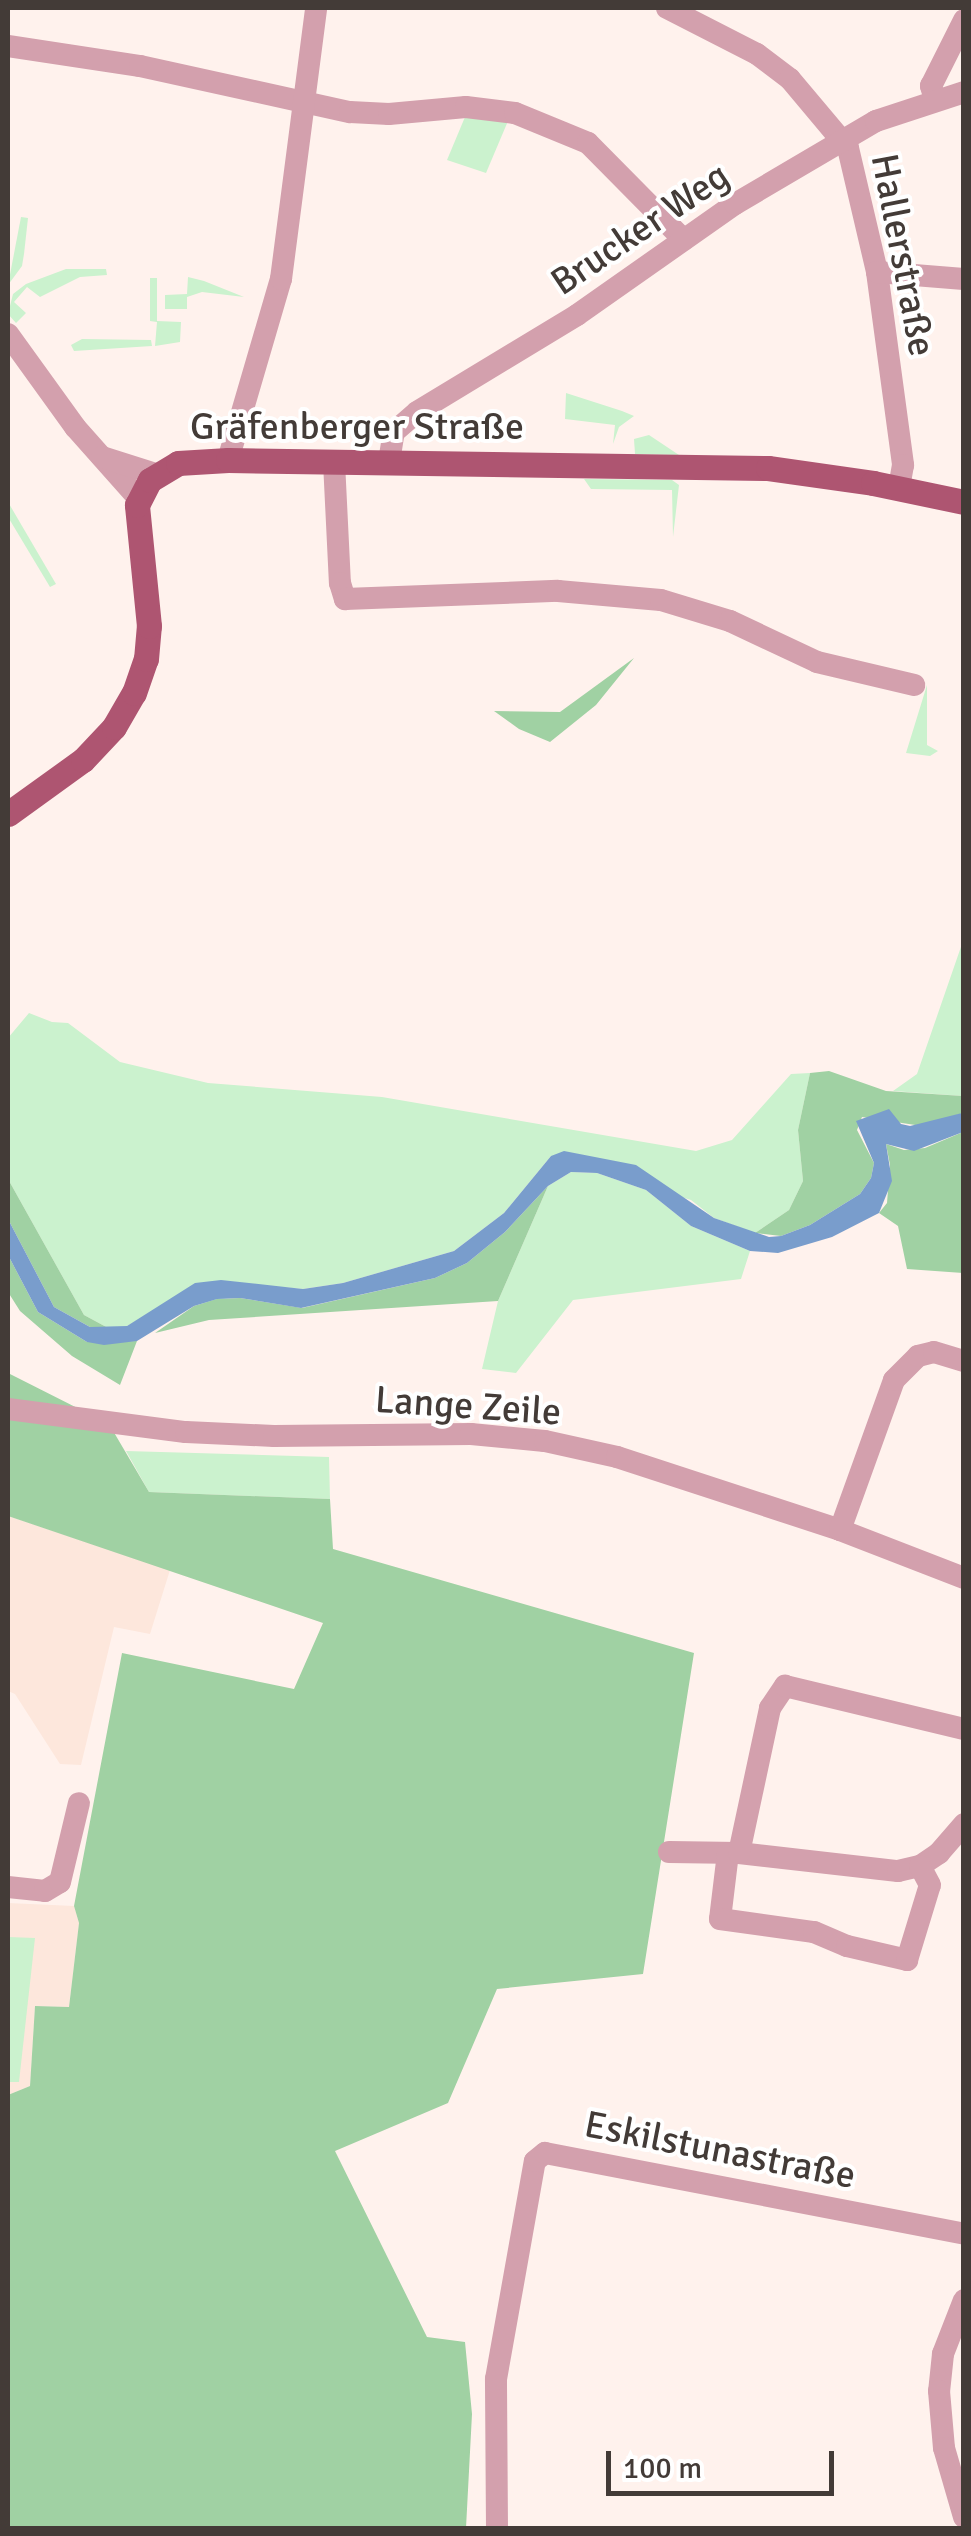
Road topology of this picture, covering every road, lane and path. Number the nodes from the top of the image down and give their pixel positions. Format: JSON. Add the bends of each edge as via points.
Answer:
{"nodes":[{"id":1,"x":316,"y":8,"type":"edge"},
{"id":2,"x":667,"y":8,"type":"edge"},
{"id":3,"x":964,"y":20,"type":"edge"},
{"id":4,"x":8,"y":46,"type":"edge"},
{"id":5,"x":964,"y":92,"type":"edge"},
{"id":6,"x":935,"y":100,"type":"junction"},
{"id":7,"x":302,"y":103,"type":"junction"},
{"id":8,"x":843,"y":138,"type":"junction"},
{"id":9,"x":684,"y":240,"type":"junction"},
{"id":10,"x":877,"y":272,"type":"junction"},
{"id":11,"x":964,"y":278,"type":"edge"},
{"id":12,"x":8,"y":337,"type":"edge"},
{"id":13,"x":101,"y":456,"type":"junction"},
{"id":14,"x":228,"y":460,"type":"junction"},
{"id":15,"x":334,"y":462,"type":"junction"},
{"id":16,"x":389,"y":462,"type":"junction"},
{"id":17,"x":156,"y":474,"type":"junction"},
{"id":18,"x":899,"y":488,"type":"junction"},
{"id":19,"x":138,"y":499,"type":"junction"},
{"id":20,"x":964,"y":502,"type":"edge"},
{"id":21,"x":914,"y":685,"type":"dead end"},
{"id":22,"x":8,"y":814,"type":"edge"},
{"id":23,"x":964,"y":1361,"type":"edge"},
{"id":24,"x":8,"y":1409,"type":"edge"},
{"id":25,"x":840,"y":1530,"type":"junction"},
{"id":26,"x":964,"y":1578,"type":"edge"},
{"id":27,"x":964,"y":1729,"type":"edge"},
{"id":28,"x":79,"y":1802,"type":"dead end"},
{"id":29,"x":964,"y":1824,"type":"edge"},
{"id":30,"x":669,"y":1852,"type":"dead end"},
{"id":31,"x":734,"y":1853,"type":"junction"},
{"id":32,"x":920,"y":1866,"type":"junction"},
{"id":33,"x":8,"y":1887,"type":"edge"},
{"id":34,"x":964,"y":2234,"type":"edge"},
{"id":35,"x":964,"y":2300,"type":"edge"},
{"id":36,"x":964,"y":2517,"type":"edge"},
{"id":37,"x":496,"y":2528,"type":"edge"}],
"edges":[{"from":1,"to":7,"type":"street"},
{"from":2,"to":8,"type":"street","name":"Hallerstraße","via":[[757,54],[804,92]]},
{"from":3,"to":6,"type":"street","via":[[931,86]]},
{"from":4,"to":7,"type":"street","via":[[140,66]]},
{"from":5,"to":6,"type":"street","name":"Brucker Weg"},
{"from":6,"to":8,"type":"street","name":"Brucker Weg"},
{"from":7,"to":9,"type":"street","via":[[376,115],[466,107],[540,120],[588,143]]},
{"from":7,"to":14,"type":"street","via":[[280,282]]},
{"from":8,"to":9,"type":"street","name":"Brucker Weg"},
{"from":8,"to":10,"type":"street","name":"Hallerstraße"},
{"from":9,"to":16,"type":"street","name":"Brucker Weg","via":[[577,315],[417,412],[394,432]]},
{"from":10,"to":11,"type":"street"},
{"from":10,"to":18,"type":"street","name":"Hallerstraße","via":[[903,465]]},
{"from":12,"to":13,"type":"street"},
{"from":13,"to":17,"type":"street"},
{"from":13,"to":19,"type":"street"},
{"from":14,"to":15,"type":"main road","name":"Gräfenberger Straße"},
{"from":14,"to":17,"type":"main road","name":"Gräfenberger Straße","via":[[183,462]]},
{"from":15,"to":16,"type":"main road","name":"Gräfenberger Straße"},
{"from":15,"to":21,"type":"street","via":[[345,600],[594,591],[662,600],[730,621],[817,662]]},
{"from":16,"to":18,"type":"main road","name":"Gräfenberger Straße","via":[[768,468]]},
{"from":17,"to":19,"type":"main road","name":"Gräfenberger Straße"},
{"from":18,"to":20,"type":"main road","name":"Gräfenberger Straße"},
{"from":19,"to":22,"type":"main road","via":[[149,626],[138,684],[95,748]]},
{"from":23,"to":25,"type":"street","via":[[934,1352],[900,1372]]},
{"from":24,"to":25,"type":"street","name":"Lange Zeile","via":[[274,1436],[472,1434],[545,1441],[617,1456]]},
{"from":25,"to":26,"type":"street","name":"Lange Zeile"},
{"from":27,"to":31,"type":"street","via":[[785,1686],[770,1708]]},
{"from":28,"to":33,"type":"street","via":[[60,1882],[45,1890]]},
{"from":29,"to":32,"type":"street"},
{"from":30,"to":31,"type":"street"},
{"from":31,"to":32,"type":"street","via":[[898,1872]]},
{"from":31,"to":32,"type":"street","via":[[720,1918],[814,1932],[908,1960],[930,1885]]},
{"from":34,"to":37,"type":"street","name":"Eskilstunastraße","via":[[545,2153],[535,2162],[496,2379]]},
{"from":35,"to":36,"type":"street","via":[[943,2354],[938,2392],[944,2448]]}]}
